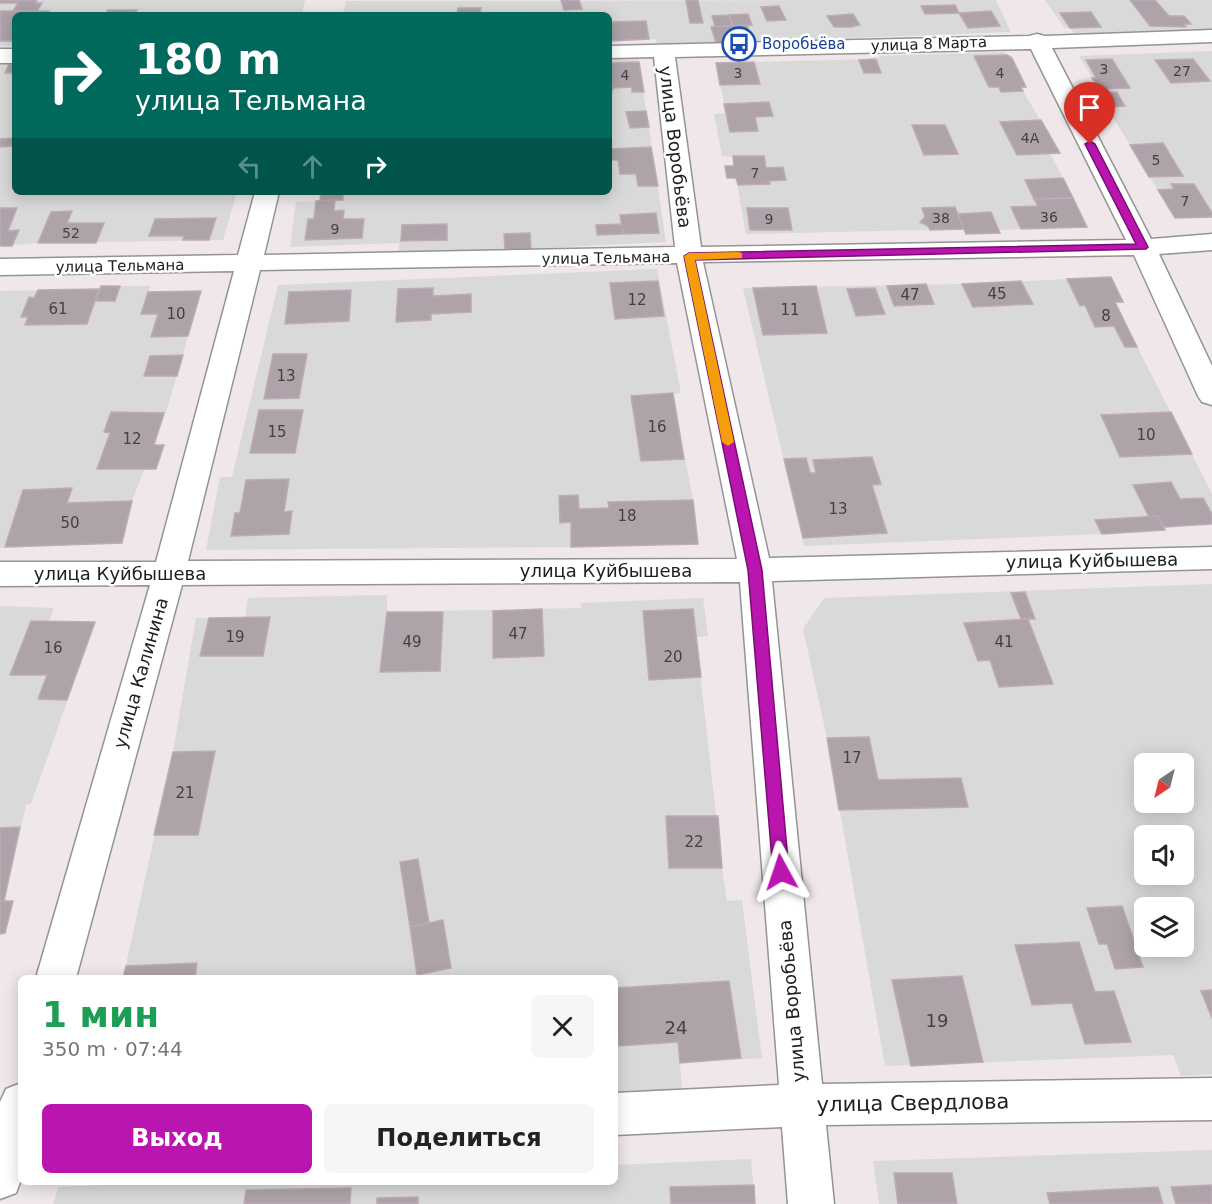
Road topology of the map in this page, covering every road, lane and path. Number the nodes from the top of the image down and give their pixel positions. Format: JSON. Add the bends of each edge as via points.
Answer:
{"nodes":[{"id":1,"x":1212,"y":36,"type":"edge"},
{"id":2,"x":1037,"y":40,"type":"junction"},
{"id":3,"x":612,"y":52,"type":"edge"},
{"id":4,"x":663,"y":52,"type":"junction"},
{"id":5,"x":266,"y":195,"type":"edge"},
{"id":6,"x":1212,"y":242,"type":"edge"},
{"id":7,"x":1143,"y":247,"type":"junction"},
{"id":8,"x":689,"y":256,"type":"junction"},
{"id":9,"x":249,"y":265,"type":"junction"},
{"id":10,"x":0,"y":267,"type":"edge"},
{"id":11,"x":1212,"y":396,"type":"edge"},
{"id":12,"x":1212,"y":558,"type":"edge"},
{"id":13,"x":755,"y":570,"type":"junction"},
{"id":14,"x":0,"y":574,"type":"edge"},
{"id":15,"x":168,"y":574,"type":"junction"},
{"id":16,"x":57,"y":975,"type":"edge"},
{"id":17,"x":1212,"y":1099,"type":"edge"},
{"id":18,"x":801,"y":1105,"type":"junction"},
{"id":19,"x":618,"y":1114,"type":"edge"},
{"id":20,"x":811,"y":1204,"type":"edge"}],
"edges":[{"from":1,"to":2,"type":"street","name":"улица 8 Марта"},
{"from":2,"to":4,"type":"street","name":"улица 8 Марта"},
{"from":2,"to":7,"type":"street"},
{"from":3,"to":4,"type":"street","name":"улица 8 Марта"},
{"from":4,"to":8,"type":"street","name":"улица Воробьёва"},
{"from":5,"to":9,"type":"street","name":"улица Калинина"},
{"from":6,"to":7,"type":"street","name":"улица Тельмана"},
{"from":7,"to":8,"type":"street","name":"улица Тельмана"},
{"from":7,"to":11,"type":"street"},
{"from":8,"to":9,"type":"street","name":"улица Тельмана"},
{"from":8,"to":13,"type":"street","name":"улица Воробьёва"},
{"from":9,"to":10,"type":"street","name":"улица Тельмана"},
{"from":9,"to":15,"type":"street","name":"улица Калинина"},
{"from":12,"to":13,"type":"street","name":"улица Куйбышева"},
{"from":13,"to":15,"type":"street","name":"улица Куйбышева"},
{"from":13,"to":18,"type":"street","name":"улица Воробьёва"},
{"from":14,"to":15,"type":"street","name":"улица Куйбышева"},
{"from":15,"to":16,"type":"street","name":"улица Калинина"},
{"from":17,"to":18,"type":"street","name":"улица Свердлова"},
{"from":18,"to":19,"type":"street","name":"улица Свердлова"},
{"from":18,"to":20,"type":"street","name":"улица Воробьёва"}]}
